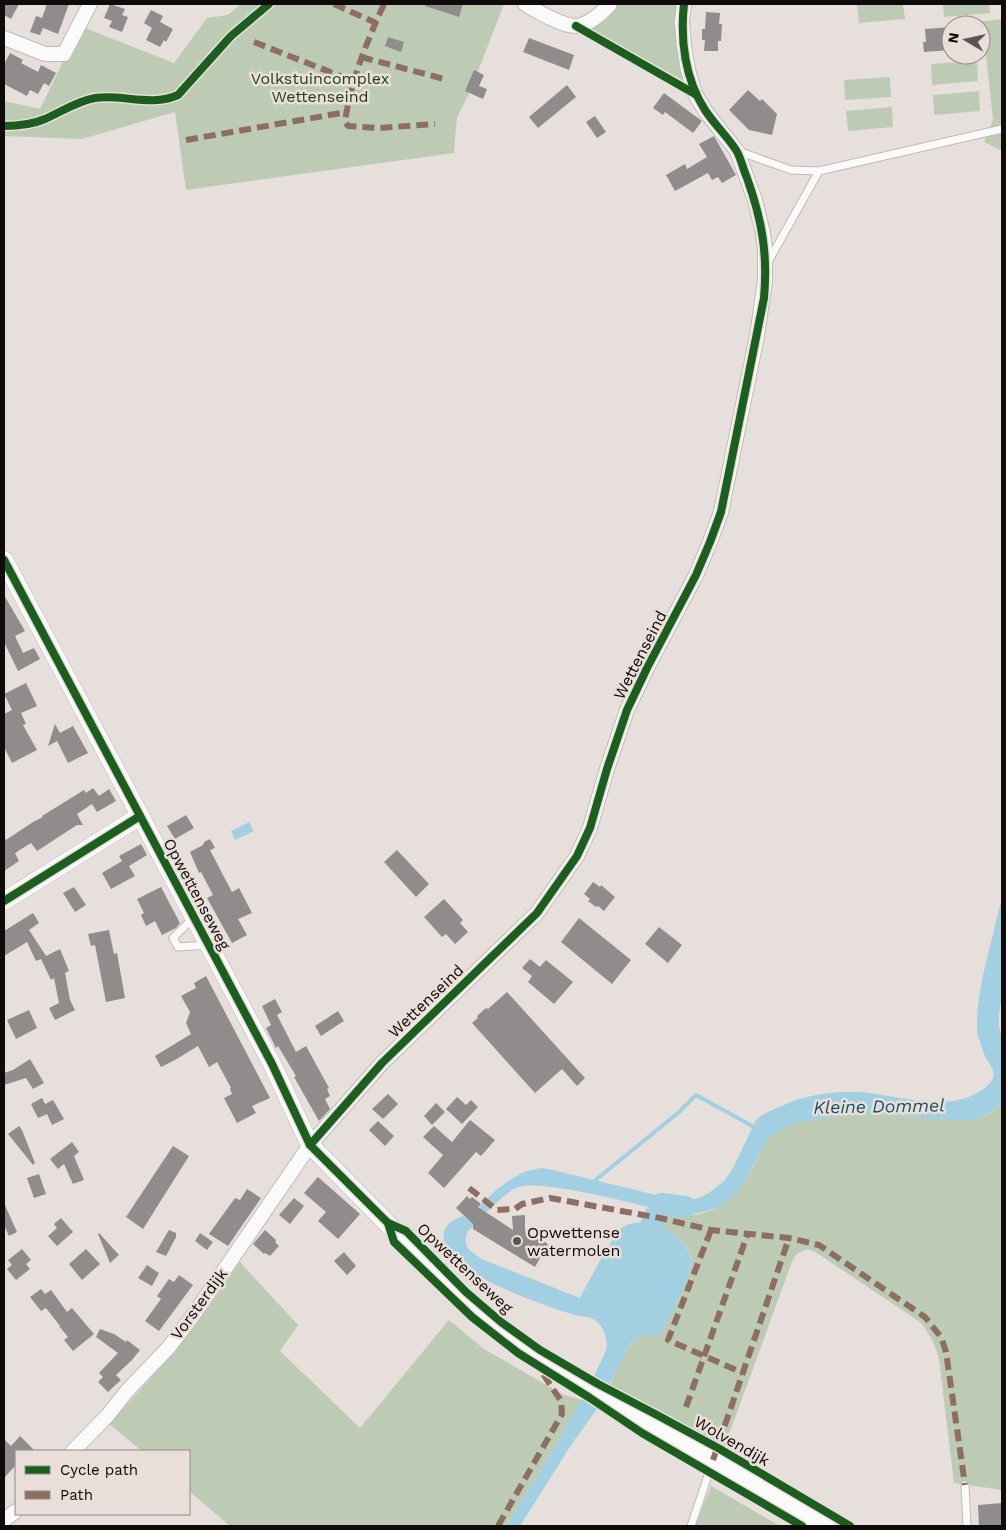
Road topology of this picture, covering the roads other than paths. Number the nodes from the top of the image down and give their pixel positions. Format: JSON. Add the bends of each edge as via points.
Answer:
{"nodes":[{"id":1,"x":90,"y":4,"type":"edge"},
{"id":2,"x":525,"y":4,"type":"edge"},
{"id":3,"x":610,"y":4,"type":"edge"},
{"id":4,"x":684,"y":4,"type":"edge"},
{"id":5,"x":4,"y":38,"type":"edge"},
{"id":6,"x":1002,"y":128,"type":"edge"},
{"id":7,"x":737,"y":151,"type":"junction"},
{"id":8,"x":819,"y":171,"type":"junction"},
{"id":9,"x":765,"y":266,"type":"junction"},
{"id":10,"x":4,"y":560,"type":"edge"},
{"id":11,"x":140,"y":816,"type":"junction"},
{"id":12,"x":4,"y":901,"type":"edge"},
{"id":13,"x":194,"y":917,"type":"junction"},
{"id":14,"x":209,"y":944,"type":"junction"},
{"id":15,"x":310,"y":1145,"type":"junction"},
{"id":16,"x":595,"y":1391,"type":"joint"},
{"id":17,"x":74,"y":1450,"type":"edge"},
{"id":18,"x":713,"y":1460,"type":"junction"},
{"id":19,"x":965,"y":1485,"type":"dead end"},
{"id":20,"x":15,"y":1512,"type":"edge"},
{"id":21,"x":4,"y":1520,"type":"edge"},
{"id":22,"x":691,"y":1526,"type":"edge"},
{"id":23,"x":826,"y":1526,"type":"edge"},
{"id":24,"x":967,"y":1526,"type":"edge"}],
"edges":[{"from":1,"to":5,"type":"street","via":[[64,54],[45,54]]},
{"from":2,"to":3,"type":"street","via":[[552,20],[576,26],[591,20]]},
{"from":4,"to":7,"type":"street","name":"Wettenseind","via":[[684,46],[695,94]]},
{"from":6,"to":8,"type":"lane"},
{"from":7,"to":8,"type":"lane","via":[[792,170]]},
{"from":7,"to":9,"type":"street","name":"Wettenseind","via":[[763,232]]},
{"from":8,"to":9,"type":"lane"},
{"from":9,"to":15,"type":"street","name":"Wettenseind","via":[[764,298],[721,512],[696,575],[627,710],[590,828],[577,856],[537,913],[382,1063]]},
{"from":10,"to":11,"type":"street","name":"Opwettenseweg"},
{"from":11,"to":12,"type":"street"},
{"from":11,"to":13,"type":"street","name":"Opwettenseweg"},
{"from":13,"to":14,"type":"street","name":"Opwettenseweg"},
{"from":13,"to":14,"type":"lane","via":[[173,938],[178,947]]},
{"from":14,"to":15,"type":"street","name":"Opwettenseweg"},
{"from":15,"to":16,"type":"street","name":"Opwettenseweg","via":[[436,1274],[481,1315]]},
{"from":15,"to":17,"type":"street","name":"Vorsterdijk","via":[[169,1347]]},
{"from":16,"to":18,"type":"street","name":"Wolvendijk"},
{"from":18,"to":22,"type":"lane"},
{"from":18,"to":23,"type":"street","name":"Wolvendijk"},
{"from":19,"to":24,"type":"lane"},
{"from":20,"to":21,"type":"street"}]}
